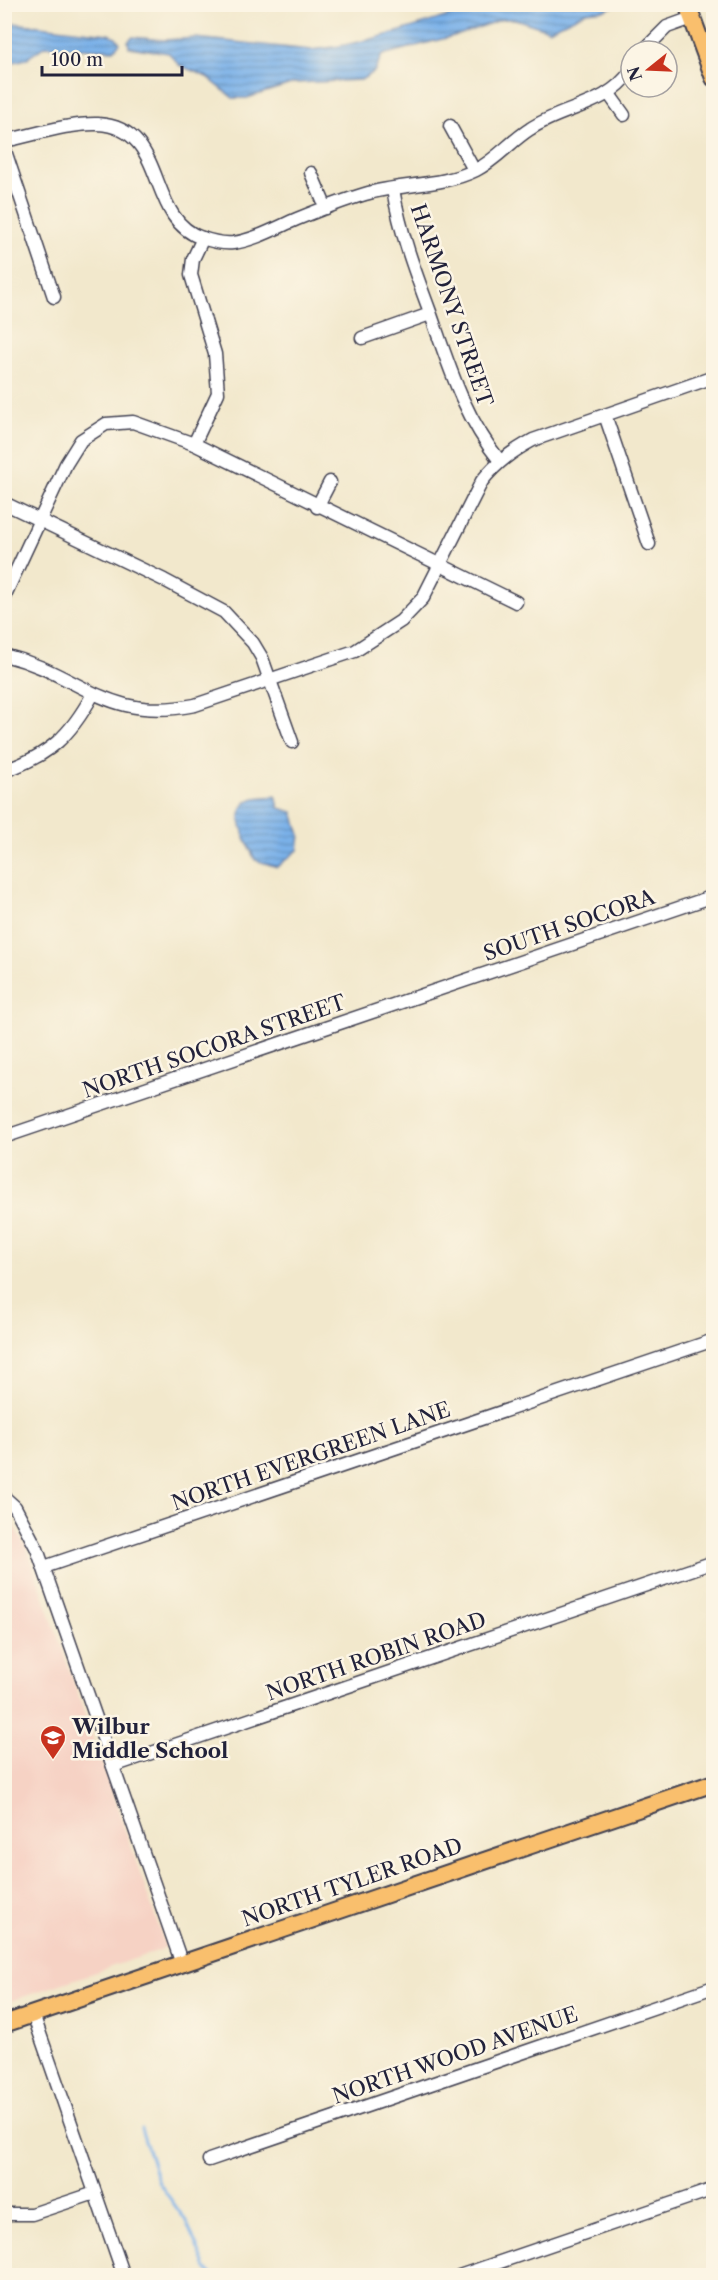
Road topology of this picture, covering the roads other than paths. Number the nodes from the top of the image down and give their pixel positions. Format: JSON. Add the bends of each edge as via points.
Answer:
{"nodes":[{"id":1,"x":690,"y":11,"type":"edge"},
{"id":2,"x":655,"y":39,"type":"edge"},
{"id":3,"x":714,"y":78,"type":"edge"},
{"id":4,"x":619,"y":84,"type":"edge"},
{"id":5,"x":609,"y":94,"type":"junction"},
{"id":6,"x":624,"y":115,"type":"dead end"},
{"id":7,"x":450,"y":126,"type":"dead end"},
{"id":8,"x":4,"y":141,"type":"edge"},
{"id":9,"x":4,"y":148,"type":"edge"},
{"id":10,"x":474,"y":170,"type":"junction"},
{"id":11,"x":311,"y":173,"type":"dead end"},
{"id":12,"x":393,"y":189,"type":"junction"},
{"id":13,"x":326,"y":208,"type":"junction"},
{"id":14,"x":203,"y":238,"type":"junction"},
{"id":15,"x":54,"y":297,"type":"dead end"},
{"id":16,"x":430,"y":314,"type":"junction"},
{"id":17,"x":362,"y":338,"type":"dead end"},
{"id":18,"x":714,"y":377,"type":"edge"},
{"id":19,"x":605,"y":414,"type":"junction"},
{"id":20,"x":194,"y":444,"type":"junction"},
{"id":21,"x":500,"y":461,"type":"junction"},
{"id":22,"x":330,"y":482,"type":"dead end"},
{"id":23,"x":4,"y":503,"type":"edge"},
{"id":24,"x":317,"y":507,"type":"junction"},
{"id":25,"x":39,"y":520,"type":"junction"},
{"id":26,"x":649,"y":544,"type":"dead end"},
{"id":27,"x":439,"y":567,"type":"junction"},
{"id":28,"x":4,"y":597,"type":"edge"},
{"id":29,"x":516,"y":602,"type":"dead end"},
{"id":30,"x":4,"y":655,"type":"edge"},
{"id":31,"x":269,"y":681,"type":"junction"},
{"id":32,"x":93,"y":694,"type":"junction"},
{"id":33,"x":292,"y":742,"type":"dead end"},
{"id":34,"x":4,"y":771,"type":"edge"},
{"id":35,"x":714,"y":896,"type":"edge"},
{"id":36,"x":436,"y":991,"type":"joint"},
{"id":37,"x":4,"y":1137,"type":"edge"},
{"id":38,"x":714,"y":1340,"type":"edge"},
{"id":39,"x":4,"y":1497,"type":"edge"},
{"id":40,"x":714,"y":1562,"type":"edge"},
{"id":41,"x":44,"y":1567,"type":"junction"},
{"id":42,"x":113,"y":1766,"type":"junction"},
{"id":43,"x":714,"y":1783,"type":"edge"},
{"id":44,"x":182,"y":1964,"type":"junction"},
{"id":45,"x":714,"y":1987,"type":"edge"},
{"id":46,"x":33,"y":2014,"type":"junction"},
{"id":47,"x":4,"y":2024,"type":"edge"},
{"id":48,"x":209,"y":2160,"type":"dead end"},
{"id":49,"x":714,"y":2189,"type":"edge"},
{"id":50,"x":95,"y":2193,"type":"junction"},
{"id":51,"x":4,"y":2214,"type":"edge"},
{"id":52,"x":124,"y":2276,"type":"edge"},
{"id":53,"x":459,"y":2276,"type":"edge"}],
"edges":[{"from":1,"to":2,"type":"street"},
{"from":1,"to":3,"type":"main road"},
{"from":4,"to":5,"type":"street"},
{"from":5,"to":6,"type":"street"},
{"from":5,"to":10,"type":"street","via":[[545,119]]},
{"from":7,"to":10,"type":"street"},
{"from":8,"to":14,"type":"street","via":[[80,125],[116,127],[134,137],[145,150],[180,225]]},
{"from":9,"to":15,"type":"street"},
{"from":10,"to":12,"type":"street","via":[[435,183]]},
{"from":11,"to":13,"type":"street"},
{"from":12,"to":13,"type":"street"},
{"from":12,"to":16,"type":"street","name":"HARMONY STREET","via":[[396,212]]},
{"from":13,"to":14,"type":"street","via":[[231,244]]},
{"from":14,"to":20,"type":"street","via":[[193,259],[191,275],[215,354],[218,393]]},
{"from":16,"to":17,"type":"street"},
{"from":16,"to":21,"type":"street","name":"HARMONY STREET","via":[[465,408]]},
{"from":18,"to":19,"type":"street"},
{"from":19,"to":21,"type":"street","via":[[533,440]]},
{"from":19,"to":26,"type":"street"},
{"from":20,"to":24,"type":"street"},
{"from":20,"to":25,"type":"street","via":[[134,422],[106,424],[81,440]]},
{"from":21,"to":27,"type":"street","via":[[482,481]]},
{"from":22,"to":24,"type":"street"},
{"from":23,"to":25,"type":"street"},
{"from":24,"to":27,"type":"street"},
{"from":25,"to":28,"type":"street"},
{"from":25,"to":31,"type":"street","via":[[224,612],[253,642]]},
{"from":27,"to":29,"type":"street"},
{"from":27,"to":31,"type":"street","via":[[423,598],[381,636],[355,651]]},
{"from":30,"to":32,"type":"street","via":[[22,659]]},
{"from":31,"to":32,"type":"street","via":[[170,710],[126,707]]},
{"from":31,"to":33,"type":"street"},
{"from":32,"to":34,"type":"street","via":[[67,735],[34,760]]},
{"from":35,"to":36,"type":"street","name":"SOUTH SOCORA"},
{"from":36,"to":37,"type":"street","name":"NORTH SOCORA STREET"},
{"from":38,"to":41,"type":"street","name":"NORTH EVERGREEN LANE"},
{"from":39,"to":41,"type":"street","via":[[26,1526]]},
{"from":40,"to":42,"type":"street","name":"NORTH ROBIN ROAD"},
{"from":41,"to":42,"type":"street"},
{"from":42,"to":44,"type":"street"},
{"from":43,"to":44,"type":"main road","name":"NORTH TYLER ROAD"},
{"from":44,"to":46,"type":"main road","name":"NORTH TYLER ROAD"},
{"from":45,"to":48,"type":"street","name":"NORTH WOOD AVENUE"},
{"from":46,"to":47,"type":"main road","name":"NORTH TYLER ROAD"},
{"from":46,"to":50,"type":"street"},
{"from":49,"to":53,"type":"street"},
{"from":50,"to":51,"type":"street","via":[[32,2214]]},
{"from":50,"to":52,"type":"street"}]}
